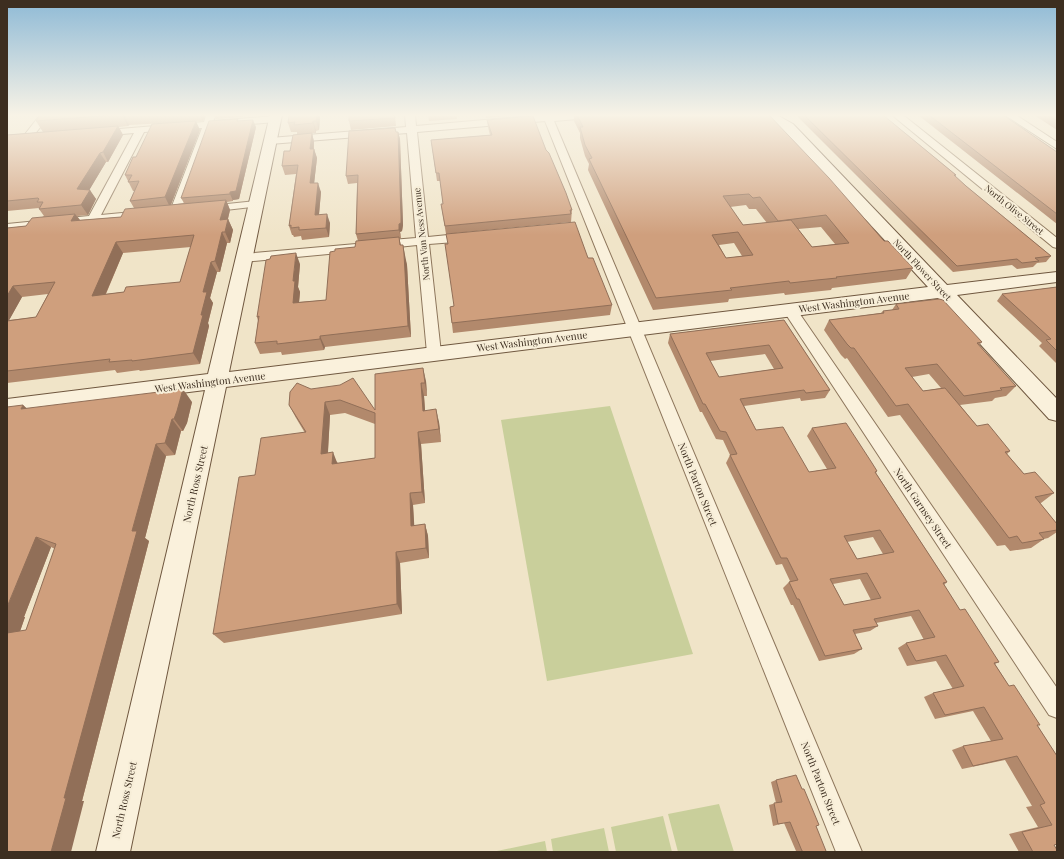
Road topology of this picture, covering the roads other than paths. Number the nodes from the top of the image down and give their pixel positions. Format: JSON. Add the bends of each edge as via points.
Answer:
{"nodes":[{"id":1,"x":127,"y":155,"type":"edge"},
{"id":2,"x":197,"y":155,"type":"edge"},
{"id":3,"x":267,"y":155,"type":"edge"},
{"id":4,"x":414,"y":155,"type":"edge"},
{"id":5,"x":561,"y":155,"type":"edge"},
{"id":6,"x":817,"y":155,"type":"edge"},
{"id":7,"x":947,"y":155,"type":"edge"},
{"id":8,"x":256,"y":204,"type":"junction"},
{"id":9,"x":176,"y":212,"type":"junction"},
{"id":10,"x":93,"y":219,"type":"junction"},
{"id":11,"x":7,"y":227,"type":"edge"},
{"id":12,"x":478,"y":236,"type":"edge"},
{"id":13,"x":423,"y":241,"type":"junction"},
{"id":14,"x":1057,"y":244,"type":"edge"},
{"id":15,"x":244,"y":258,"type":"junction"},
{"id":16,"x":1057,"y":278,"type":"edge"},
{"id":17,"x":942,"y":291,"type":"junction"},
{"id":18,"x":873,"y":300,"type":"junction"},
{"id":19,"x":959,"y":309,"type":"junction"},
{"id":20,"x":790,"y":310,"type":"junction"},
{"id":21,"x":635,"y":329,"type":"junction"},
{"id":22,"x":434,"y":353,"type":"junction"},
{"id":23,"x":218,"y":381,"type":"junction"},
{"id":24,"x":7,"y":407,"type":"edge"},
{"id":25,"x":1057,"y":413,"type":"edge"},
{"id":26,"x":1057,"y":707,"type":"edge"},
{"id":27,"x":113,"y":852,"type":"edge"},
{"id":28,"x":849,"y":852,"type":"edge"}],
"edges":[{"from":1,"to":10,"type":"street"},
{"from":2,"to":9,"type":"street"},
{"from":3,"to":8,"type":"street","name":"North Ross Street"},
{"from":4,"to":13,"type":"street","name":"North Van Ness Avenue"},
{"from":5,"to":21,"type":"street","name":"North Parton Street","via":[[585,225]]},
{"from":6,"to":17,"type":"street","name":"North Flower Street"},
{"from":7,"to":14,"type":"street","name":"North Olive Street"},
{"from":8,"to":9,"type":"street"},
{"from":8,"to":15,"type":"street","name":"North Ross Street"},
{"from":9,"to":10,"type":"street"},
{"from":10,"to":11,"type":"street"},
{"from":12,"to":13,"type":"street"},
{"from":13,"to":15,"type":"street"},
{"from":13,"to":22,"type":"street","name":"North Van Ness Avenue"},
{"from":15,"to":23,"type":"street","name":"North Ross Street"},
{"from":16,"to":17,"type":"street","name":"West Washington Avenue"},
{"from":17,"to":18,"type":"street","name":"West Washington Avenue"},
{"from":17,"to":19,"type":"street","name":"North Flower Street"},
{"from":18,"to":19,"type":"street","via":[[921,302]]},
{"from":18,"to":20,"type":"street","name":"West Washington Avenue"},
{"from":19,"to":25,"type":"street","name":"North Flower Street"},
{"from":20,"to":21,"type":"street","name":"West Washington Avenue"},
{"from":20,"to":26,"type":"street","name":"North Garnsey Street"},
{"from":21,"to":22,"type":"street","name":"West Washington Avenue"},
{"from":21,"to":28,"type":"street","name":"North Parton Street"},
{"from":22,"to":23,"type":"street","name":"West Washington Avenue"},
{"from":23,"to":24,"type":"street","name":"West Washington Avenue"},
{"from":23,"to":27,"type":"street","name":"North Ross Street"}]}
